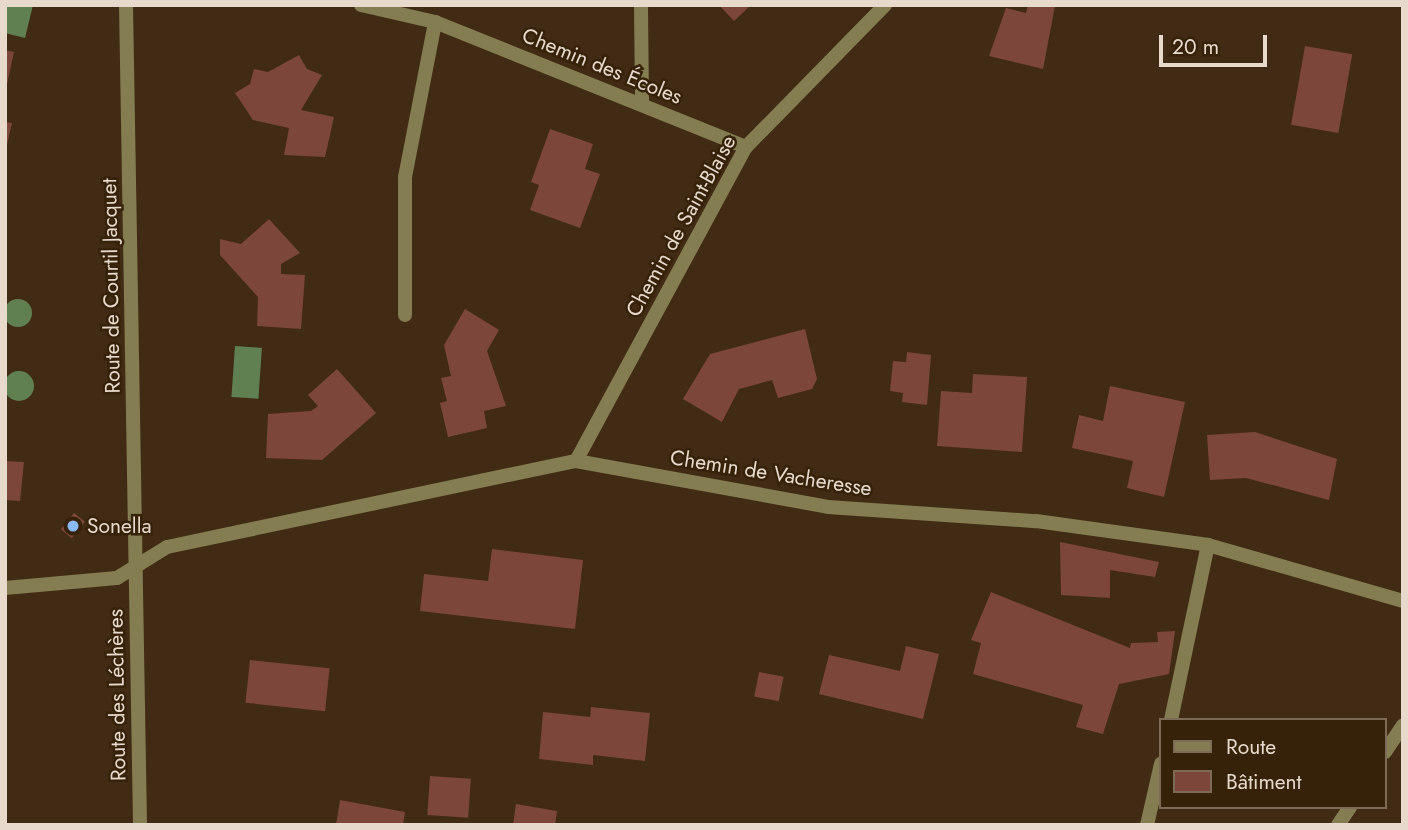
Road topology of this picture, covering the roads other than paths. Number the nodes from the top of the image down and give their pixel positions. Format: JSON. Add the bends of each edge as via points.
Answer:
{"nodes":[{"id":1,"x":126,"y":5,"type":"edge"},
{"id":2,"x":361,"y":5,"type":"edge"},
{"id":3,"x":641,"y":5,"type":"edge"},
{"id":4,"x":885,"y":5,"type":"edge"},
{"id":5,"x":435,"y":22,"type":"junction"},
{"id":6,"x":642,"y":103,"type":"junction"},
{"id":7,"x":746,"y":147,"type":"junction"},
{"id":8,"x":405,"y":316,"type":"dead end"},
{"id":9,"x":576,"y":461,"type":"junction"},
{"id":10,"x":1208,"y":545,"type":"junction"},
{"id":11,"x":137,"y":565,"type":"junction"},
{"id":12,"x":5,"y":588,"type":"edge"},
{"id":13,"x":1403,"y":601,"type":"edge"},
{"id":14,"x":1171,"y":718,"type":"edge"},
{"id":15,"x":1403,"y":725,"type":"edge"},
{"id":16,"x":1387,"y":749,"type":"edge"},
{"id":17,"x":1160,"y":768,"type":"edge"},
{"id":18,"x":1349,"y":809,"type":"edge"},
{"id":19,"x":140,"y":825,"type":"edge"},
{"id":20,"x":1147,"y":825,"type":"edge"},
{"id":21,"x":1338,"y":825,"type":"edge"}],
"edges":[{"from":1,"to":11,"type":"street","name":"Route de Courtil Jacquet"},
{"from":2,"to":5,"type":"street","name":"Chemin des Écoles"},
{"from":3,"to":6,"type":"street"},
{"from":4,"to":7,"type":"street","name":"Chemin de Saint-Blaise"},
{"from":5,"to":6,"type":"street","name":"Chemin des Écoles"},
{"from":5,"to":8,"type":"street","via":[[405,177]]},
{"from":6,"to":7,"type":"street","name":"Chemin des Écoles"},
{"from":7,"to":9,"type":"street","name":"Chemin de Saint-Blaise"},
{"from":9,"to":10,"type":"street","name":"Chemin de Vacheresse","via":[[828,507],[1036,521]]},
{"from":9,"to":11,"type":"street","name":"Chemin de Vacheresse","via":[[167,547]]},
{"from":10,"to":13,"type":"street","name":"Chemin de Vacheresse"},
{"from":10,"to":14,"type":"street"},
{"from":11,"to":12,"type":"street","name":"Chemin de Vacheresse","via":[[117,578]]},
{"from":11,"to":19,"type":"street","name":"Route des Léchères"},
{"from":15,"to":16,"type":"street"},
{"from":17,"to":20,"type":"street"},
{"from":18,"to":21,"type":"street"}]}
